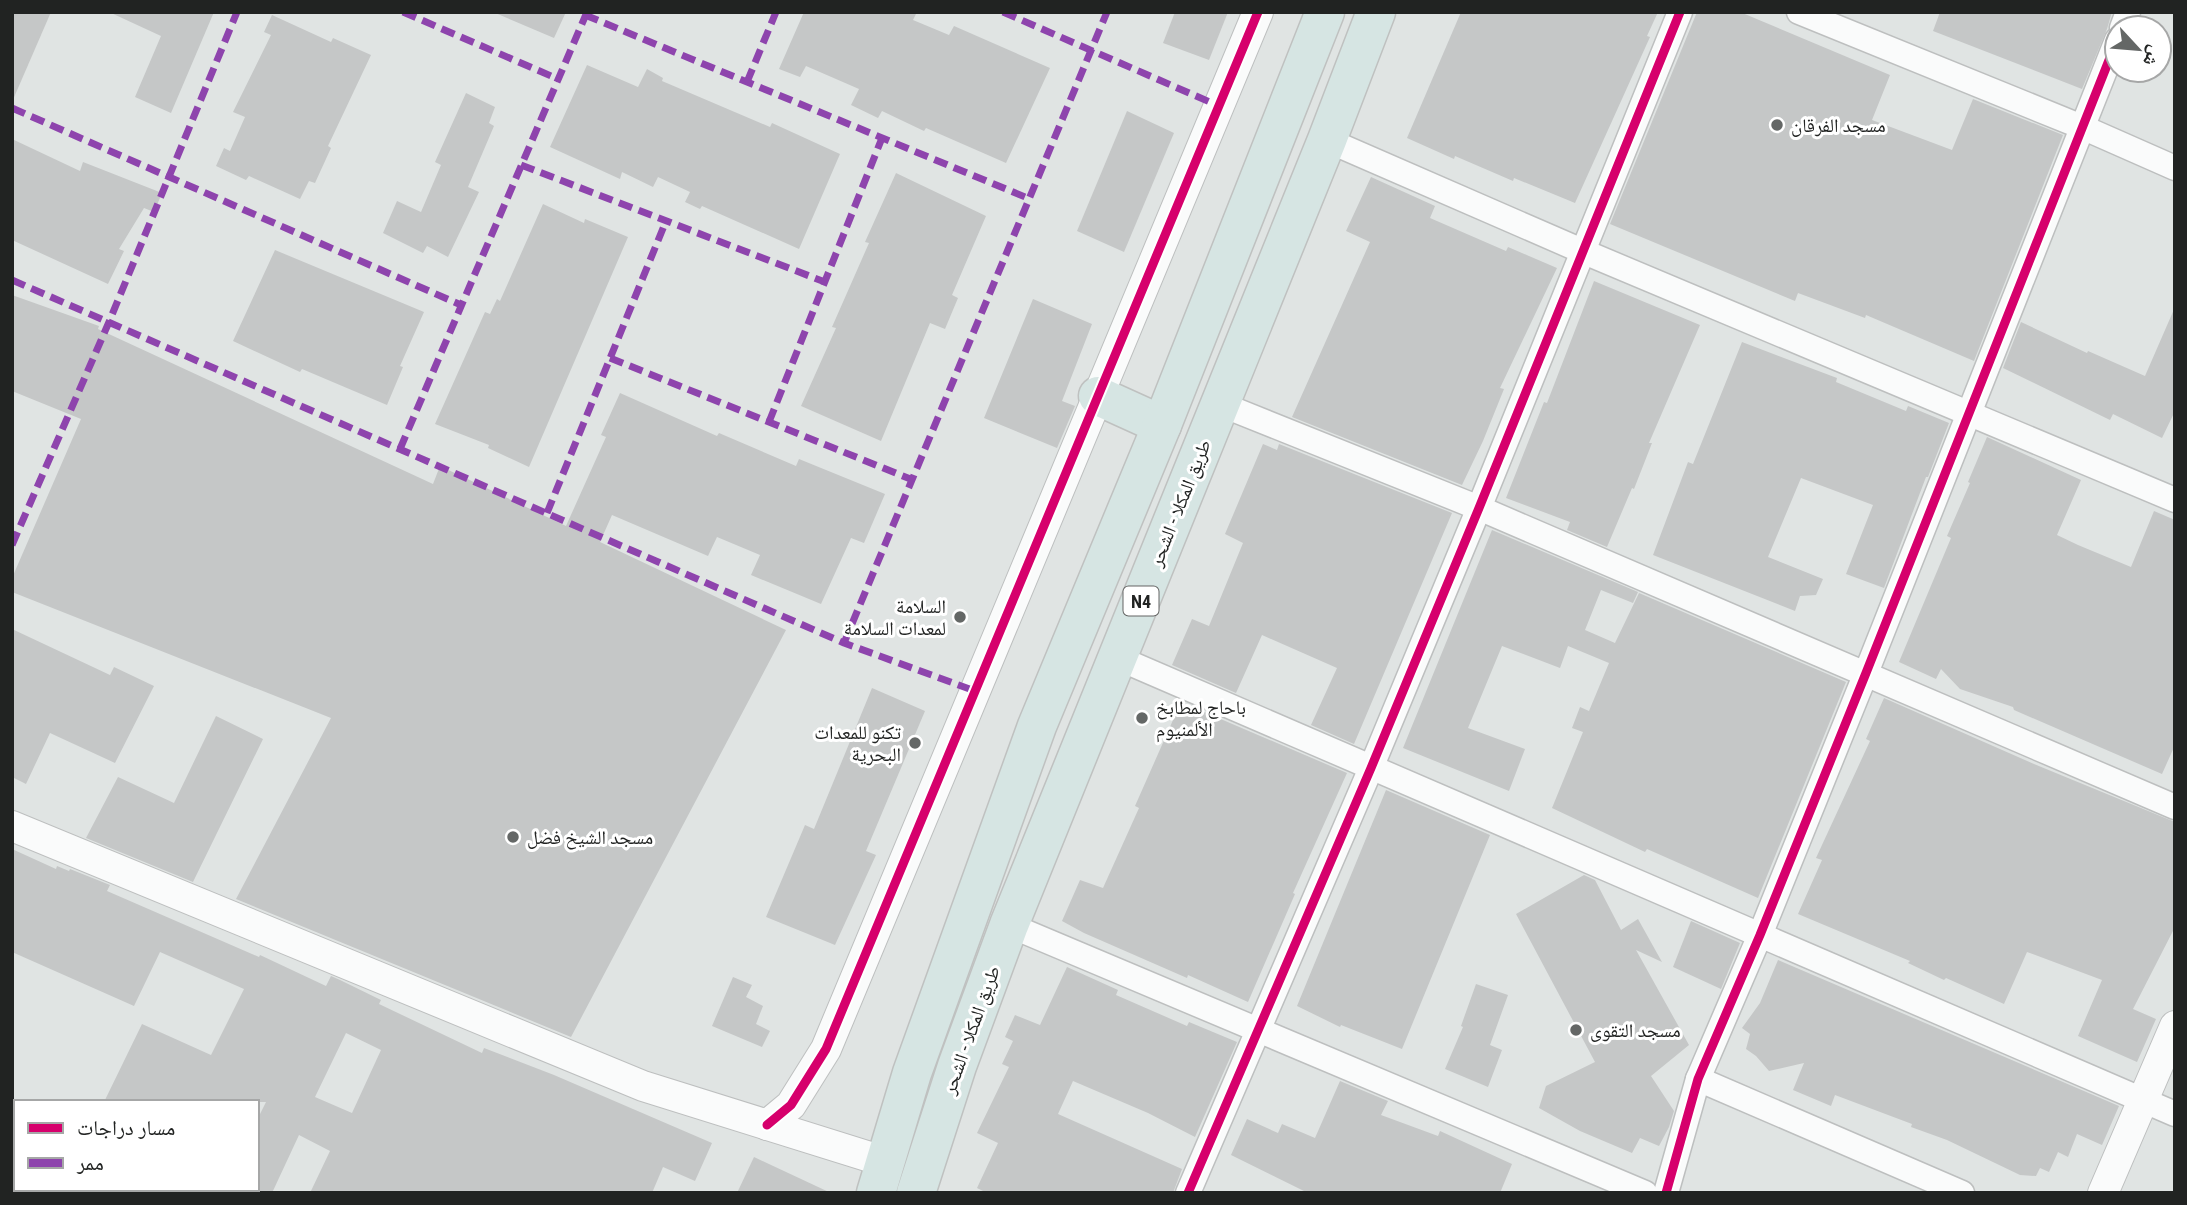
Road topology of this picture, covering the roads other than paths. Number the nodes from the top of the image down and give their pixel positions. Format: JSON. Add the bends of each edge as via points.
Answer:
{"nodes":[{"id":1,"x":1258,"y":12,"type":"edge"},
{"id":2,"x":1325,"y":12,"type":"edge"},
{"id":3,"x":1376,"y":12,"type":"edge"},
{"id":4,"x":1680,"y":12,"type":"edge"},
{"id":5,"x":1799,"y":12,"type":"edge"},
{"id":6,"x":2103,"y":75,"type":"edge"},
{"id":7,"x":2082,"y":127,"type":"junction"},
{"id":8,"x":1327,"y":140,"type":"junction"},
{"id":9,"x":2175,"y":167,"type":"edge"},
{"id":10,"x":1582,"y":251,"type":"junction"},
{"id":11,"x":1098,"y":396,"type":"junction"},
{"id":12,"x":1220,"y":404,"type":"junction"},
{"id":13,"x":1969,"y":413,"type":"junction"},
{"id":14,"x":1163,"y":425,"type":"junction"},
{"id":15,"x":2175,"y":500,"type":"edge"},
{"id":16,"x":1479,"y":508,"type":"junction"},
{"id":17,"x":1118,"y":658,"type":"junction"},
{"id":18,"x":1866,"y":673,"type":"junction"},
{"id":19,"x":1037,"y":726,"type":"junction"},
{"id":20,"x":1084,"y":743,"type":"junction"},
{"id":21,"x":1371,"y":768,"type":"junction"},
{"id":22,"x":2175,"y":807,"type":"edge"},
{"id":23,"x":12,"y":826,"type":"edge"},
{"id":24,"x":1009,"y":925,"type":"junction"},
{"id":25,"x":1760,"y":935,"type":"junction"},
{"id":26,"x":2175,"y":1026,"type":"edge"},
{"id":27,"x":1259,"y":1029,"type":"junction"},
{"id":28,"x":1698,"y":1079,"type":"junction"},
{"id":29,"x":2144,"y":1100,"type":"junction"},
{"id":30,"x":2175,"y":1114,"type":"edge"},
{"id":31,"x":767,"y":1125,"type":"junction"},
{"id":32,"x":881,"y":1177,"type":"edge"},
{"id":33,"x":916,"y":1193,"type":"edge"},
{"id":34,"x":1188,"y":1193,"type":"edge"},
{"id":35,"x":1645,"y":1193,"type":"edge"},
{"id":36,"x":1666,"y":1193,"type":"edge"},
{"id":37,"x":1962,"y":1193,"type":"edge"},
{"id":38,"x":2103,"y":1193,"type":"edge"}],
"edges":[{"from":1,"to":11,"type":"street"},
{"from":2,"to":14,"type":"highway","number":"N4"},
{"from":3,"to":8,"type":"highway","name":"طريق المكلا - الشحر","number":"N4"},
{"from":4,"to":10,"type":"street"},
{"from":5,"to":7,"type":"street"},
{"from":6,"to":7,"type":"street"},
{"from":7,"to":9,"type":"street"},
{"from":7,"to":13,"type":"street"},
{"from":8,"to":10,"type":"street"},
{"from":8,"to":12,"type":"highway","name":"طريق المكلا - الشحر","number":"N4"},
{"from":10,"to":13,"type":"street"},
{"from":10,"to":16,"type":"street"},
{"from":11,"to":14,"type":"highway"},
{"from":11,"to":31,"type":"street","via":[[827,1049],[791,1105]]},
{"from":12,"to":16,"type":"street"},
{"from":12,"to":17,"type":"highway","name":"طريق المكلا - الشحر","number":"N4"},
{"from":13,"to":15,"type":"street"},
{"from":13,"to":18,"type":"street"},
{"from":14,"to":19,"type":"highway","number":"N4"},
{"from":16,"to":18,"type":"street"},
{"from":16,"to":21,"type":"street"},
{"from":17,"to":20,"type":"highway","name":"طريق المكلا - الشحر","number":"N4"},
{"from":17,"to":21,"type":"street"},
{"from":18,"to":22,"type":"street"},
{"from":18,"to":25,"type":"street"},
{"from":19,"to":20,"type":"highway"},
{"from":19,"to":32,"type":"highway","number":"N4","via":[[912,1073]]},
{"from":20,"to":24,"type":"highway","name":"طريق المكلا - الشحر","number":"N4"},
{"from":21,"to":25,"type":"street"},
{"from":21,"to":27,"type":"street"},
{"from":23,"to":31,"type":"street","via":[[643,1086]]},
{"from":24,"to":27,"type":"street"},
{"from":24,"to":33,"type":"highway","name":"طريق المكلا - الشحر","number":"N4"},
{"from":25,"to":28,"type":"street"},
{"from":25,"to":29,"type":"street"},
{"from":26,"to":29,"type":"street"},
{"from":27,"to":34,"type":"street"},
{"from":27,"to":35,"type":"street"},
{"from":28,"to":36,"type":"street"},
{"from":28,"to":37,"type":"street"},
{"from":29,"to":30,"type":"street"},
{"from":29,"to":38,"type":"street"},
{"from":31,"to":32,"type":"street"}]}
